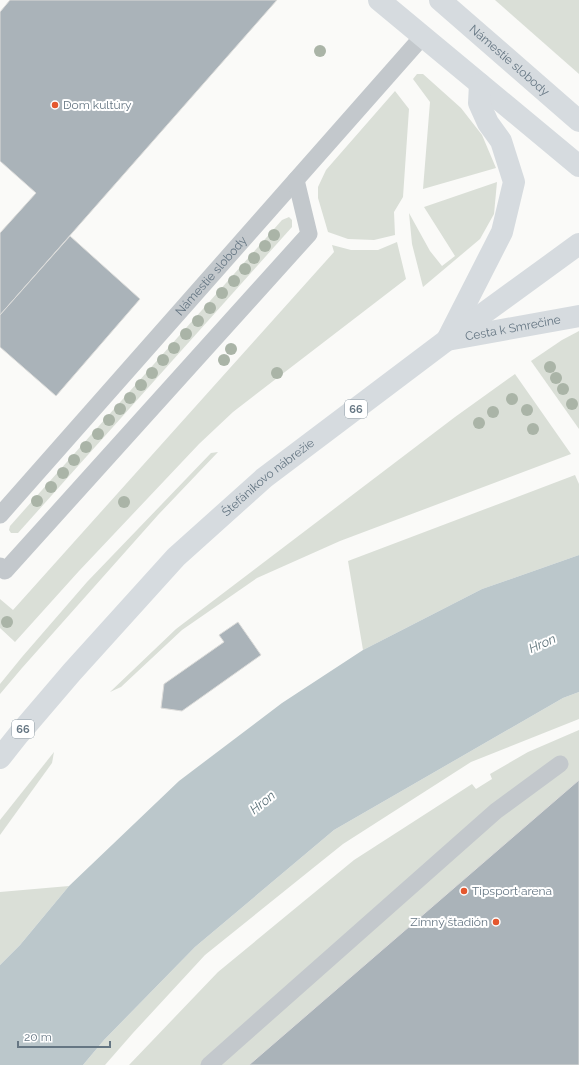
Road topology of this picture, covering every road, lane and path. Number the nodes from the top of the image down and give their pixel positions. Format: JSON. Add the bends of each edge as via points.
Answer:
{"nodes":[{"id":1,"x":379,"y":0,"type":"edge"},
{"id":2,"x":440,"y":0,"type":"edge"},
{"id":3,"x":423,"y":36,"type":"junction"},
{"id":4,"x":480,"y":84,"type":"junction"},
{"id":5,"x":579,"y":121,"type":"edge"},
{"id":6,"x":579,"y":166,"type":"edge"},
{"id":7,"x":296,"y":180,"type":"junction"},
{"id":8,"x":579,"y":244,"type":"edge"},
{"id":9,"x":579,"y":316,"type":"edge"},
{"id":10,"x":447,"y":340,"type":"junction"},
{"id":11,"x":0,"y":515,"type":"edge"},
{"id":12,"x":0,"y":566,"type":"edge"},
{"id":13,"x":0,"y":758,"type":"edge"},
{"id":14,"x":560,"y":764,"type":"dead end"},
{"id":15,"x":209,"y":1065,"type":"edge"}],
"edges":[{"from":1,"to":3,"type":"street"},
{"from":2,"to":5,"type":"street","name":"Námestie slobody"},
{"from":3,"to":4,"type":"street"},
{"from":3,"to":7,"type":"lane","name":"Námestie slobody"},
{"from":4,"to":6,"type":"street"},
{"from":4,"to":10,"type":"street","via":[[479,103],[488,123],[501,141],[514,182],[502,232]]},
{"from":7,"to":11,"type":"lane","name":"Námestie slobody"},
{"from":7,"to":12,"type":"lane","via":[[309,234],[5,571]]},
{"from":8,"to":10,"type":"street","name":"Štefánikovo nábrežie","number":"66"},
{"from":9,"to":10,"type":"street","name":"Cesta k Smrečine"},
{"from":10,"to":13,"type":"street","name":"Štefánikovo nábrežie","number":"66","via":[[264,478],[176,557],[72,672]]},
{"from":14,"to":15,"type":"lane","via":[[496,811]]}]}
